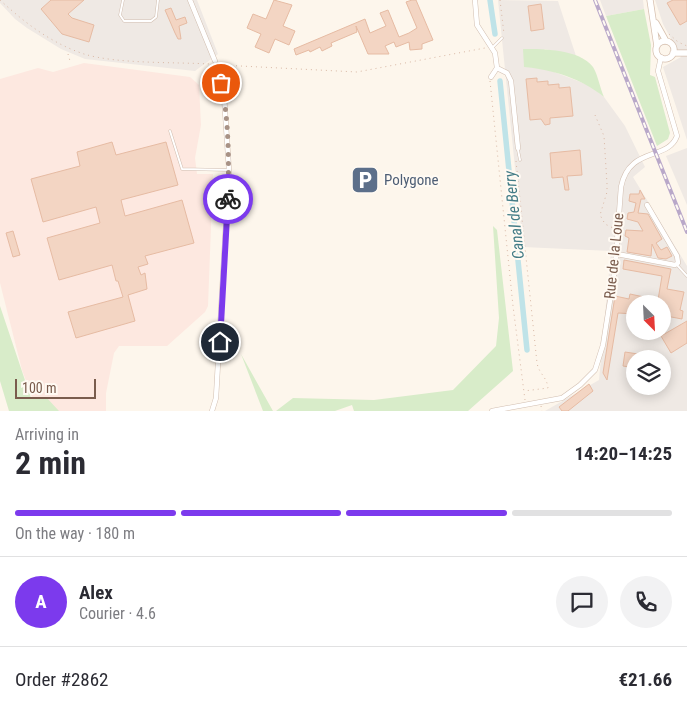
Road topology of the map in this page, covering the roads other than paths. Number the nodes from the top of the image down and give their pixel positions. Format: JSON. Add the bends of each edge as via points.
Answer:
{"nodes":[{"id":1,"x":123,"y":0,"type":"edge"},
{"id":2,"x":158,"y":0,"type":"edge"},
{"id":3,"x":190,"y":0,"type":"edge"},
{"id":4,"x":474,"y":0,"type":"edge"},
{"id":5,"x":650,"y":0,"type":"edge"},
{"id":6,"x":655,"y":21,"type":"junction"},
{"id":7,"x":502,"y":38,"type":"road end"},
{"id":8,"x":666,"y":41,"type":"junction"},
{"id":9,"x":657,"y":46,"type":"junction"},
{"id":10,"x":491,"y":50,"type":"junction"},
{"id":11,"x":673,"y":50,"type":"junction"},
{"id":12,"x":687,"y":52,"type":"edge"},
{"id":13,"x":660,"y":57,"type":"junction"},
{"id":14,"x":215,"y":61,"type":"dead end"},
{"id":15,"x":217,"y":67,"type":"dead end"},
{"id":16,"x":497,"y":68,"type":"junction"},
{"id":17,"x":491,"y":77,"type":"road end"},
{"id":18,"x":170,"y":131,"type":"dead end"},
{"id":19,"x":518,"y":148,"type":"joint"},
{"id":20,"x":520,"y":160,"type":"dead end"},
{"id":21,"x":229,"y":170,"type":"junction"},
{"id":22,"x":647,"y":205,"type":"dead end"},
{"id":23,"x":617,"y":254,"type":"junction"},
{"id":24,"x":676,"y":264,"type":"junction"},
{"id":25,"x":687,"y":276,"type":"edge"},
{"id":26,"x":212,"y":411,"type":"edge"},
{"id":27,"x":492,"y":411,"type":"edge"}],
"edges":[{"from":1,"to":2,"type":"lane","via":[[120,2],[124,21],[155,19]]},
{"from":3,"to":14,"type":"street"},
{"from":4,"to":10,"type":"street","via":[[477,25]]},
{"from":5,"to":6,"type":"main road"},
{"from":6,"to":8,"type":"main road"},
{"from":6,"to":9,"type":"main road"},
{"from":7,"to":10,"type":"lane"},
{"from":8,"to":9,"type":"main road"},
{"from":8,"to":11,"type":"main road"},
{"from":9,"to":13,"type":"main road"},
{"from":10,"to":16,"type":"street"},
{"from":11,"to":12,"type":"main road"},
{"from":11,"to":13,"type":"main road","via":[[666,58]]},
{"from":13,"to":23,"type":"street","name":"Rue de la Loue","via":[[658,71],[677,136],[668,147],[637,160],[626,171],[621,187]]},
{"from":15,"to":21,"type":"street","via":[[224,96]]},
{"from":16,"to":17,"type":"street"},
{"from":16,"to":19,"type":"street","via":[[507,73],[512,81]]},
{"from":18,"to":21,"type":"lane","via":[[182,169]]},
{"from":19,"to":20,"type":"lane"},
{"from":21,"to":26,"type":"street","via":[[216,398]]},
{"from":22,"to":24,"type":"street","via":[[677,256]]},
{"from":23,"to":24,"type":"street"},
{"from":23,"to":27,"type":"street","name":"Rue de la Loue","via":[[603,344],[595,370],[562,398]]},
{"from":24,"to":25,"type":"lane"}]}
